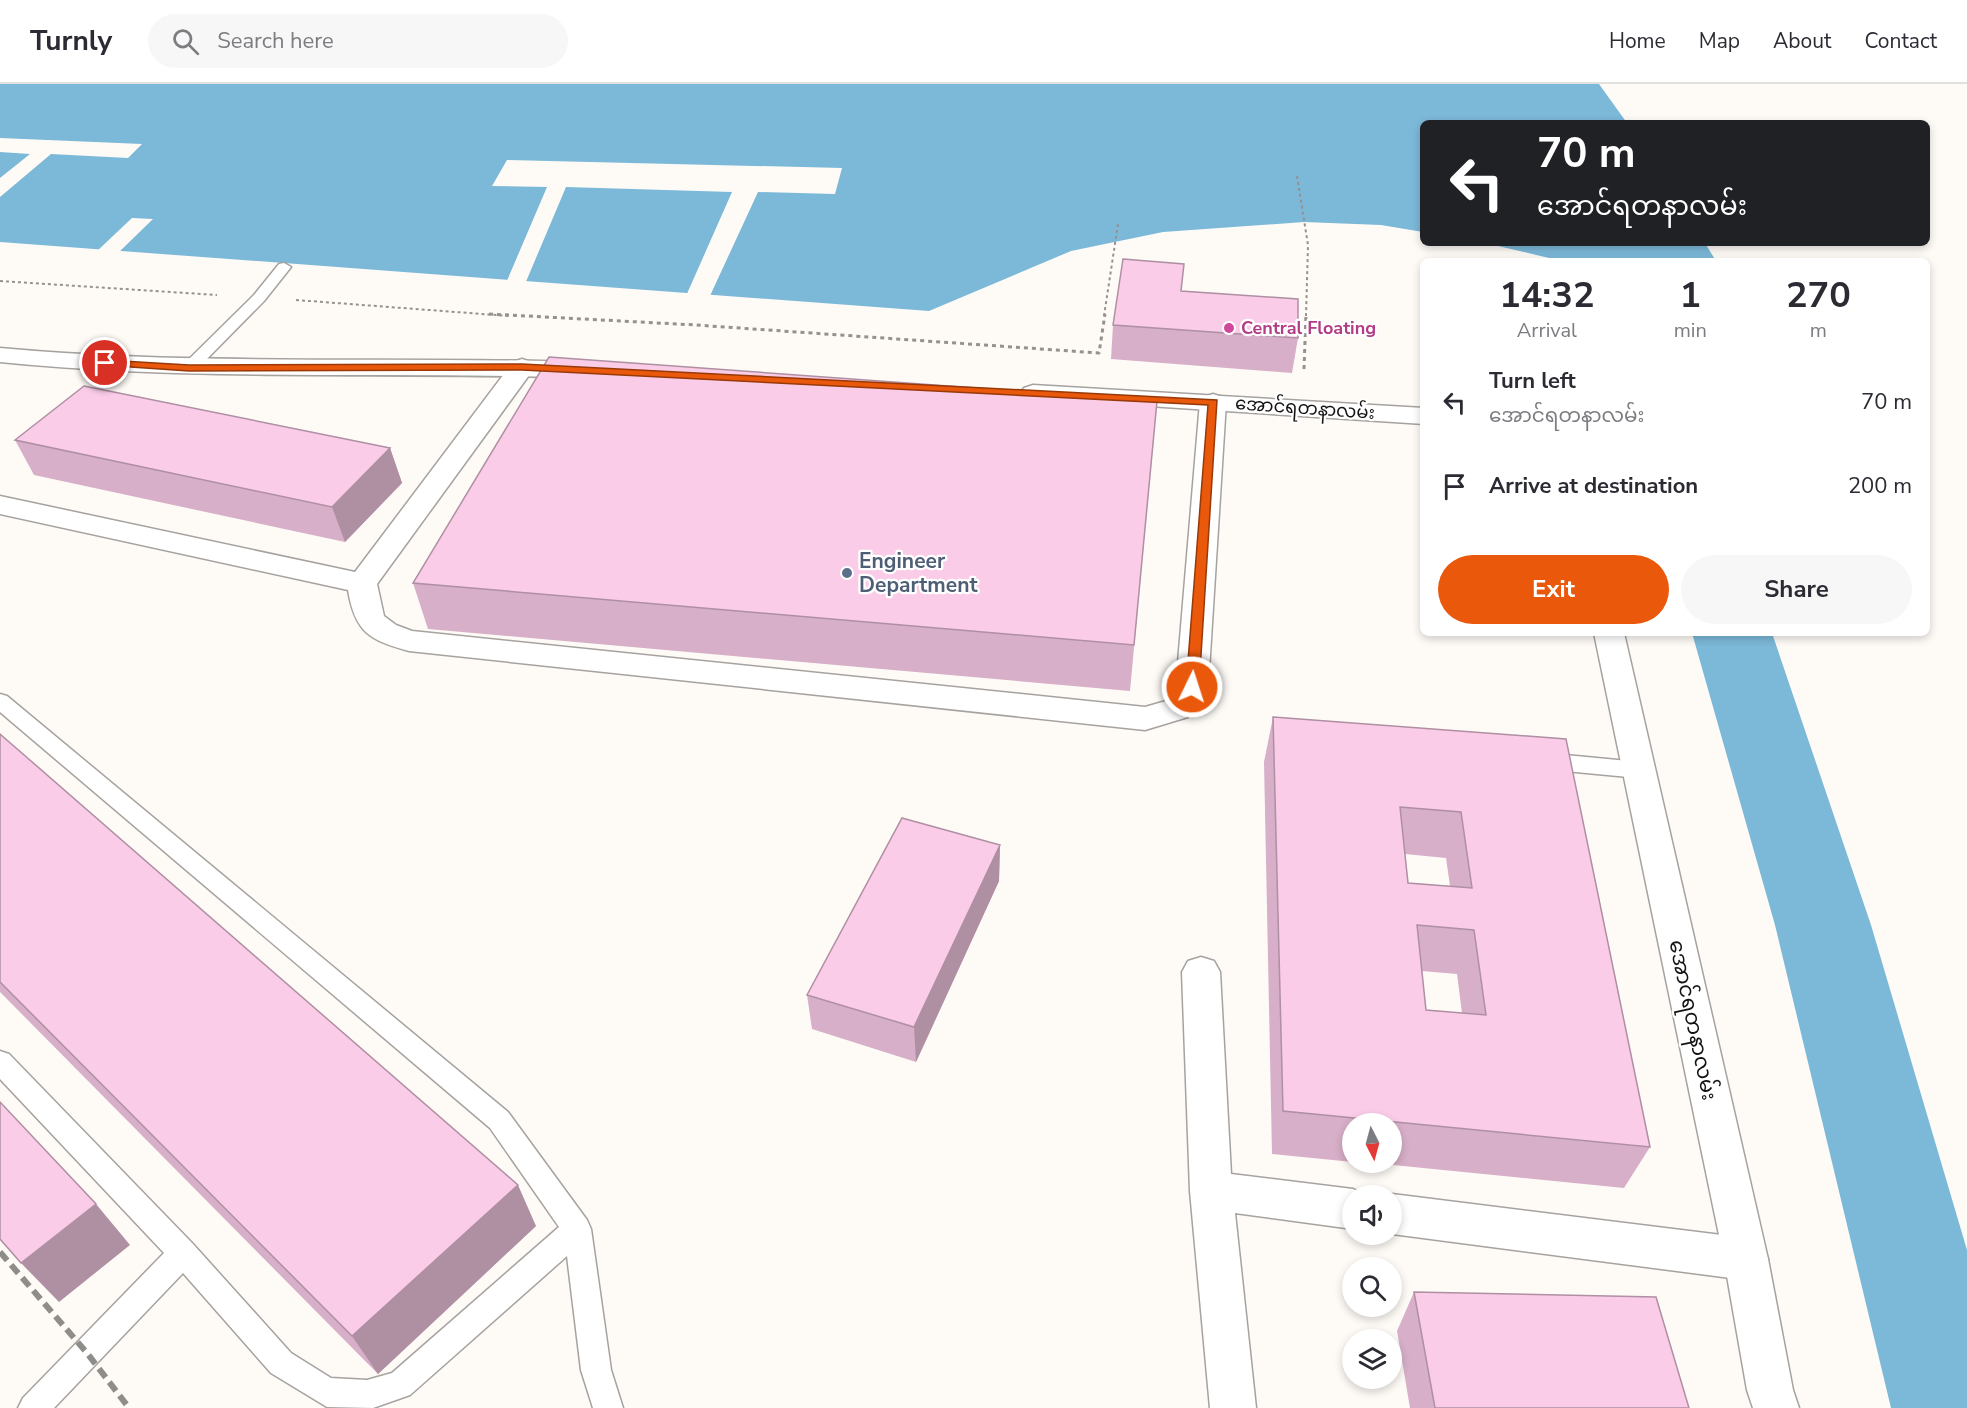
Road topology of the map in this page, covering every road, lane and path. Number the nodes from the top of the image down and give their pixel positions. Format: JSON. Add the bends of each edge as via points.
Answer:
{"nodes":[{"id":1,"x":1297,"y":176,"type":"dead end"},
{"id":2,"x":1118,"y":224,"type":"dead end"},
{"id":3,"x":284,"y":267,"type":"dead end"},
{"id":4,"x":0,"y":280,"type":"edge"},
{"id":5,"x":259,"y":298,"type":"junction"},
{"id":6,"x":0,"y":355,"type":"edge"},
{"id":7,"x":522,"y":367,"type":"junction"},
{"id":8,"x":189,"y":368,"type":"junction"},
{"id":9,"x":1304,"y":369,"type":"dead end"},
{"id":10,"x":606,"y":371,"type":"edge"},
{"id":11,"x":1011,"y":392,"type":"edge"},
{"id":12,"x":1214,"y":402,"type":"junction"},
{"id":13,"x":1420,"y":416,"type":"edge"},
{"id":14,"x":0,"y":505,"type":"edge"},
{"id":15,"x":362,"y":583,"type":"junction"},
{"id":16,"x":1609,"y":636,"type":"edge"},
{"id":17,"x":0,"y":701,"type":"edge"},
{"id":18,"x":1519,"y":759,"type":"edge"},
{"id":19,"x":1639,"y":770,"type":"junction"},
{"id":20,"x":1201,"y":972,"type":"dead end"},
{"id":21,"x":0,"y":1062,"type":"edge"},
{"id":22,"x":1211,"y":1191,"type":"junction"},
{"id":23,"x":1342,"y":1208,"type":"edge"},
{"id":24,"x":1402,"y":1215,"type":"edge"},
{"id":25,"x":577,"y":1229,"type":"junction"},
{"id":26,"x":183,"y":1253,"type":"junction"},
{"id":27,"x":1746,"y":1259,"type":"junction"},
{"id":28,"x":33,"y":1408,"type":"edge"},
{"id":29,"x":608,"y":1408,"type":"edge"},
{"id":30,"x":1233,"y":1408,"type":"edge"},
{"id":31,"x":1776,"y":1408,"type":"edge"}],
"edges":[{"from":1,"to":9,"type":"path","via":[[1308,245]]},
{"from":2,"to":5,"type":"path","via":[[1099,353]]},
{"from":3,"to":5,"type":"lane"},
{"from":4,"to":5,"type":"path"},
{"from":5,"to":8,"type":"lane"},
{"from":6,"to":8,"type":"street"},
{"from":7,"to":8,"type":"street"},
{"from":7,"to":10,"type":"street"},
{"from":7,"to":15,"type":"street"},
{"from":11,"to":12,"type":"street","name":"အောင်ရတနာလမ်း"},
{"from":12,"to":13,"type":"street","name":"အောင်ရတနာလမ်း"},
{"from":12,"to":15,"type":"street","via":[[1192,687],[1177,710],[1145,719],[409,641],[382,632],[369,621]]},
{"from":14,"to":15,"type":"street"},
{"from":16,"to":19,"type":"street","name":"အောင်ရတနာလမ်း"},
{"from":17,"to":25,"type":"lane","via":[[499,1120]]},
{"from":18,"to":19,"type":"lane"},
{"from":19,"to":27,"type":"street","name":"အောင်ရတနာလမ်း"},
{"from":20,"to":22,"type":"street"},
{"from":21,"to":26,"type":"lane"},
{"from":22,"to":23,"type":"street"},
{"from":22,"to":30,"type":"street"},
{"from":24,"to":27,"type":"street"},
{"from":25,"to":26,"type":"lane","via":[[400,1385],[367,1395],[327,1392],[281,1363]]},
{"from":25,"to":29,"type":"lane","via":[[596,1370]]},
{"from":26,"to":28,"type":"lane"},
{"from":27,"to":31,"type":"street","name":"အောင်ရတနာလမ်း"}]}
